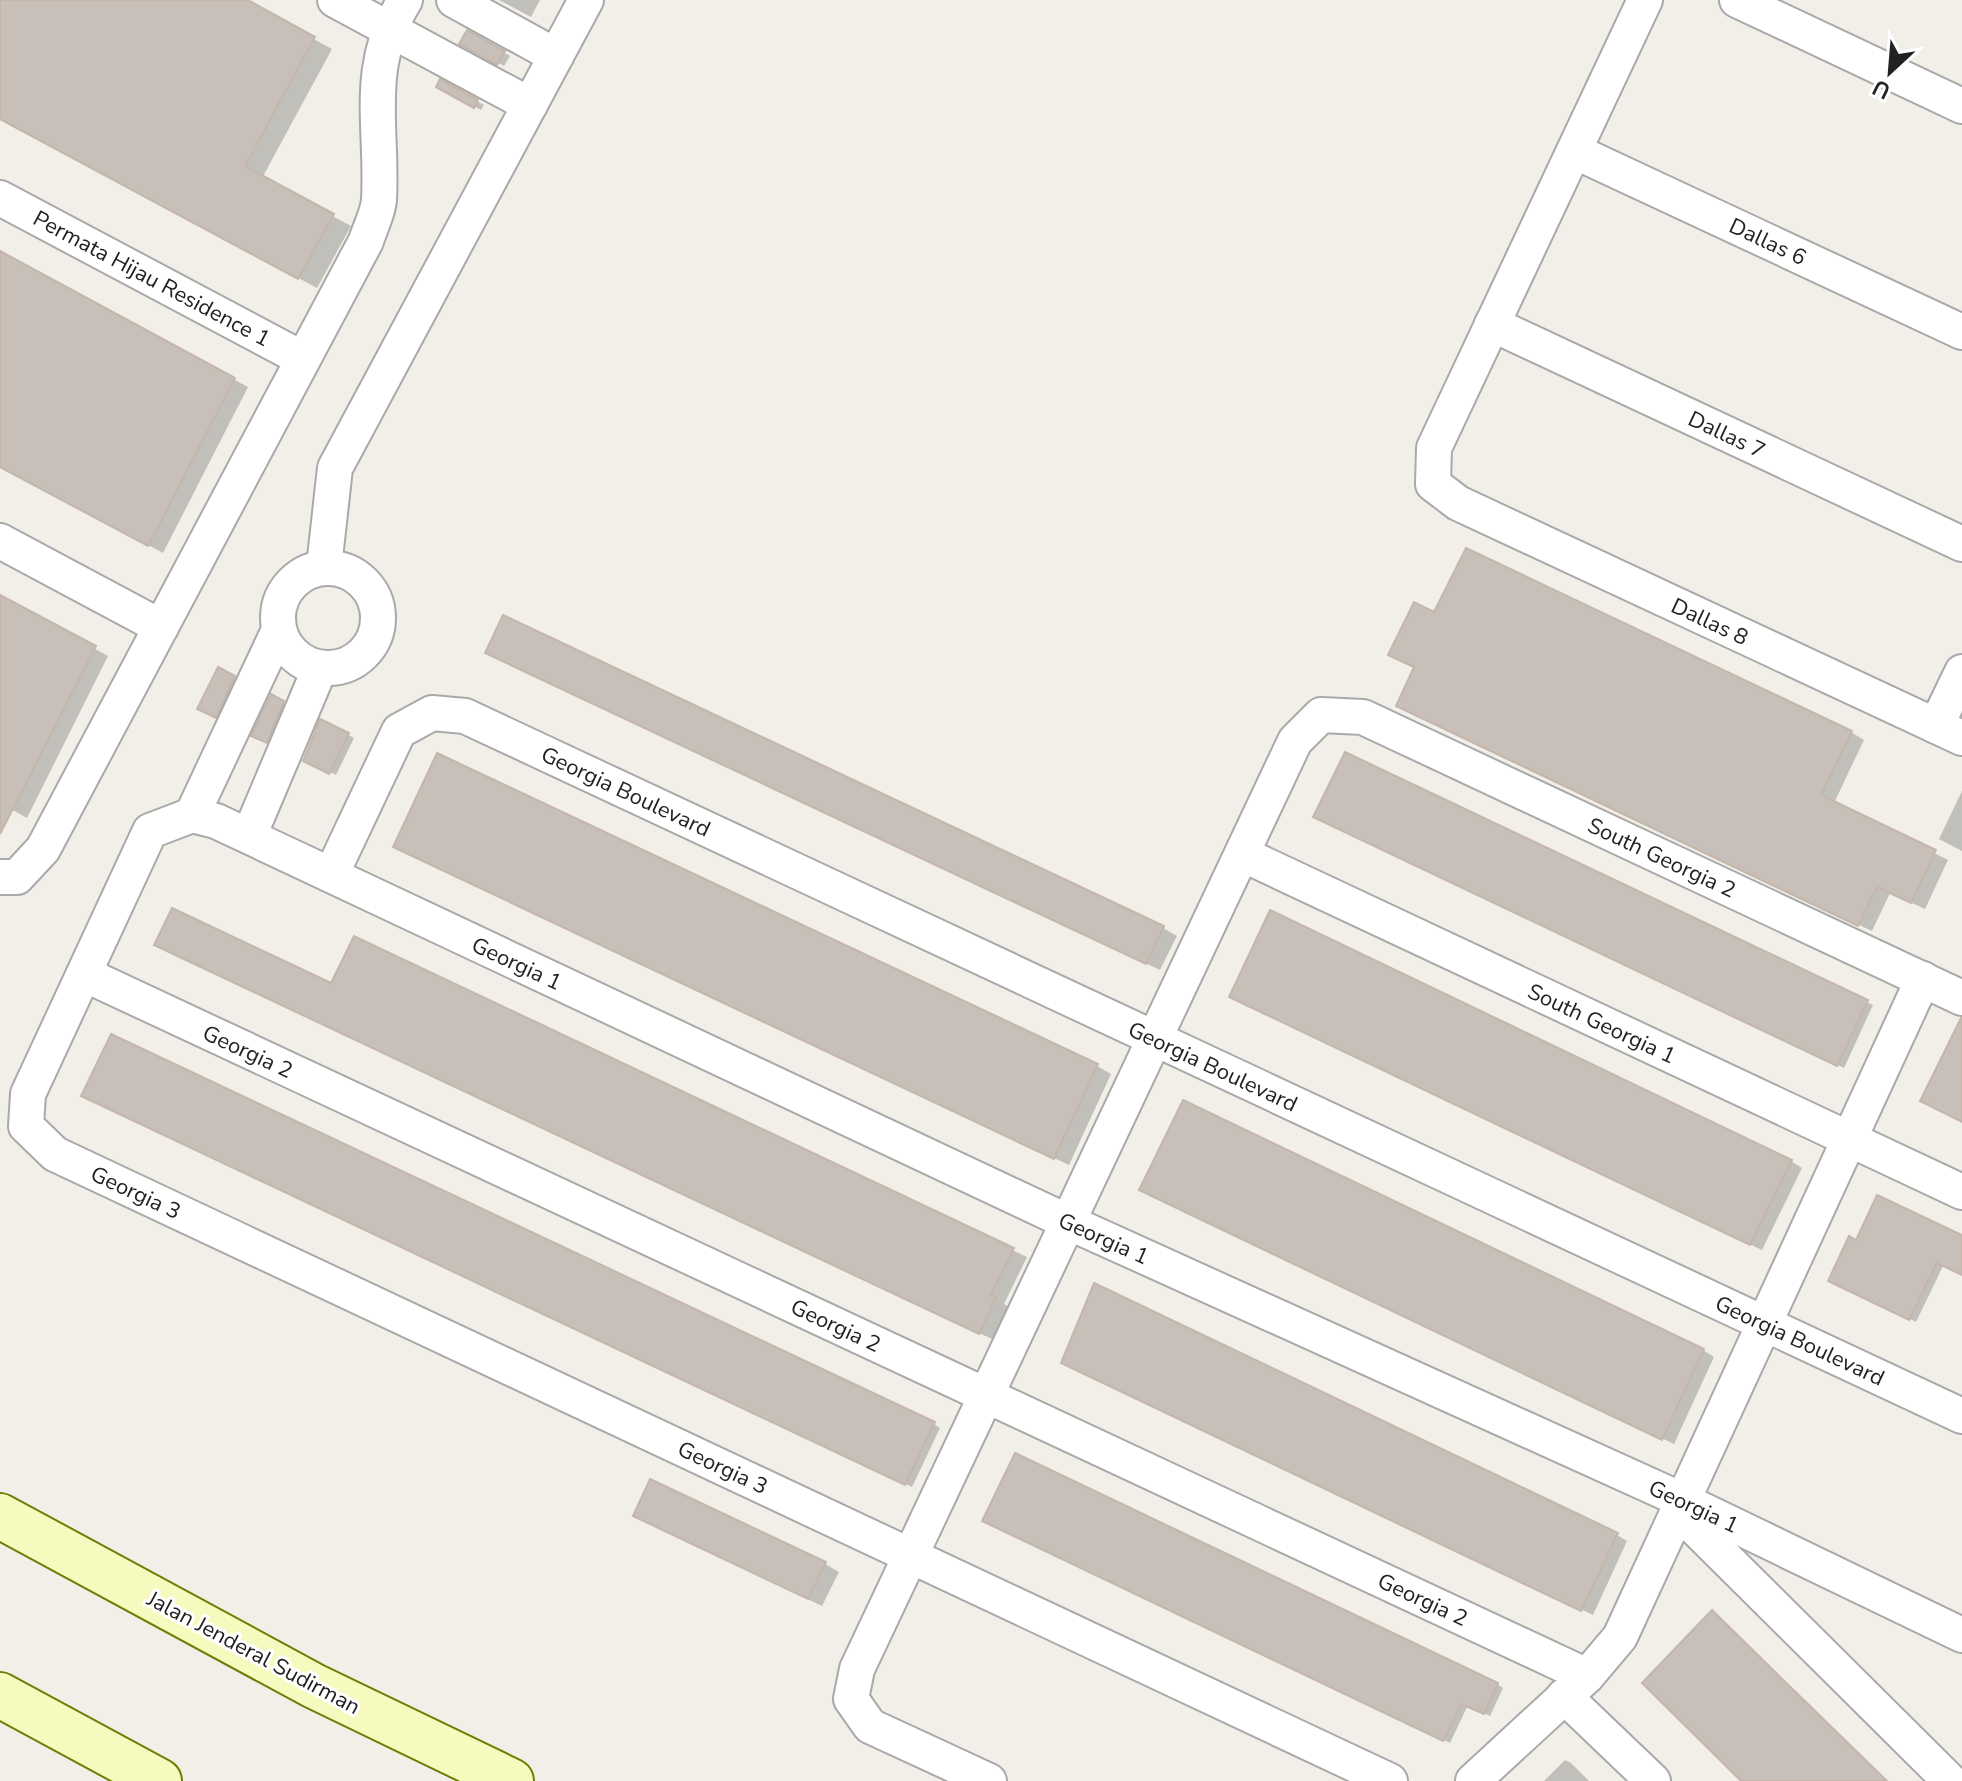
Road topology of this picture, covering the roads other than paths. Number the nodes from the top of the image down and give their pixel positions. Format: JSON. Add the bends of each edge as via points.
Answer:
{"nodes":[{"id":1,"x":335,"y":0,"type":"edge"},
{"id":2,"x":454,"y":0,"type":"edge"},
{"id":3,"x":586,"y":0,"type":"edge"},
{"id":4,"x":1645,"y":0,"type":"edge"},
{"id":5,"x":1737,"y":0,"type":"edge"},
{"id":6,"x":396,"y":14,"type":"edge"},
{"id":7,"x":556,"y":56,"type":"junction"},
{"id":8,"x":530,"y":105,"type":"junction"},
{"id":9,"x":1962,"y":106,"type":"edge"},
{"id":10,"x":1574,"y":151,"type":"junction"},
{"id":11,"x":0,"y":198,"type":"edge"},
{"id":12,"x":1492,"y":324,"type":"junction"},
{"id":13,"x":1962,"y":332,"type":"edge"},
{"id":14,"x":303,"y":359,"type":"junction"},
{"id":15,"x":0,"y":541,"type":"edge"},
{"id":16,"x":1962,"y":544,"type":"edge"},
{"id":17,"x":324,"y":567,"type":"junction"},
{"id":18,"x":161,"y":627,"type":"junction"},
{"id":19,"x":279,"y":630,"type":"junction"},
{"id":20,"x":320,"y":668,"type":"junction"},
{"id":21,"x":1962,"y":672,"type":"edge"},
{"id":22,"x":1949,"y":732,"type":"edge"},
{"id":23,"x":192,"y":815,"type":"junction"},
{"id":24,"x":249,"y":836,"type":"junction"},
{"id":25,"x":1242,"y":854,"type":"junction"},
{"id":26,"x":331,"y":875,"type":"junction"},
{"id":27,"x":0,"y":877,"type":"edge"},
{"id":28,"x":84,"y":974,"type":"junction"},
{"id":29,"x":1923,"y":979,"type":"junction"},
{"id":30,"x":1962,"y":998,"type":"edge"},
{"id":31,"x":1155,"y":1038,"type":"junction"},
{"id":32,"x":1849,"y":1139,"type":"junction"},
{"id":33,"x":1962,"y":1192,"type":"edge"},
{"id":34,"x":1068,"y":1222,"type":"junction"},
{"id":35,"x":1764,"y":1323,"type":"junction"},
{"id":36,"x":987,"y":1395,"type":"junction"},
{"id":37,"x":1962,"y":1416,"type":"edge"},
{"id":38,"x":1680,"y":1505,"type":"junction"},
{"id":39,"x":0,"y":1516,"type":"edge"},
{"id":40,"x":911,"y":1556,"type":"junction"},
{"id":41,"x":1962,"y":1635,"type":"edge"},
{"id":42,"x":1576,"y":1686,"type":"junction"},
{"id":43,"x":0,"y":1695,"type":"edge"},
{"id":44,"x":159,"y":1781,"type":"edge"},
{"id":45,"x":511,"y":1781,"type":"edge"},
{"id":46,"x":989,"y":1781,"type":"edge"},
{"id":47,"x":1390,"y":1781,"type":"edge"},
{"id":48,"x":1473,"y":1781,"type":"edge"},
{"id":49,"x":1653,"y":1781,"type":"edge"},
{"id":50,"x":1950,"y":1781,"type":"edge"}],
"edges":[{"from":1,"to":6,"type":"street"},
{"from":2,"to":7,"type":"street"},
{"from":3,"to":7,"type":"street"},
{"from":4,"to":10,"type":"street"},
{"from":5,"to":9,"type":"street"},
{"from":6,"to":8,"type":"street"},
{"from":6,"to":14,"type":"street","via":[[377,86],[379,203],[366,241]]},
{"from":7,"to":8,"type":"street"},
{"from":8,"to":17,"type":"street","via":[[335,468]]},
{"from":10,"to":12,"type":"street"},
{"from":10,"to":13,"type":"street","name":"Dallas 6"},
{"from":11,"to":14,"type":"street","name":"Permata Hijau Residence 1"},
{"from":12,"to":16,"type":"street","name":"Dallas 7"},
{"from":12,"to":22,"type":"street","name":"Dallas 8","via":[[1434,448],[1433,484],[1458,503]]},
{"from":14,"to":18,"type":"street"},
{"from":15,"to":18,"type":"street"},
{"from":17,"to":19,"type":"street","via":[[297,577],[280,601]]},
{"from":17,"to":20,"type":"street","via":[[352,573],[362,582],[372,592],[379,620],[370,647],[348,664]]},
{"from":18,"to":27,"type":"street","via":[[43,849],[17,877]]},
{"from":19,"to":20,"type":"street","via":[[294,655]]},
{"from":19,"to":23,"type":"street"},
{"from":20,"to":24,"type":"street"},
{"from":21,"to":22,"type":"street"},
{"from":23,"to":24,"type":"street","name":"Georgia 1"},
{"from":23,"to":28,"type":"street","name":"Georgia 3","via":[[150,831]]},
{"from":24,"to":26,"type":"street","name":"Georgia 1"},
{"from":25,"to":29,"type":"street","name":"South Georgia 2","via":[[1295,741],[1321,715],[1363,717]]},
{"from":25,"to":31,"type":"street"},
{"from":25,"to":32,"type":"street","name":"South Georgia 1"},
{"from":26,"to":31,"type":"street","name":"Georgia Boulevard","via":[[399,731],[432,713],[465,716]]},
{"from":26,"to":34,"type":"street","name":"Georgia 1"},
{"from":28,"to":36,"type":"street","name":"Georgia 2"},
{"from":28,"to":40,"type":"street","name":"Georgia 3","via":[[28,1094],[26,1126],[55,1154]]},
{"from":29,"to":30,"type":"street","name":"South Georgia 2"},
{"from":29,"to":32,"type":"street"},
{"from":31,"to":34,"type":"street"},
{"from":31,"to":35,"type":"street","name":"Georgia Boulevard"},
{"from":32,"to":33,"type":"street","name":"South Georgia 1"},
{"from":32,"to":35,"type":"street"},
{"from":34,"to":36,"type":"street"},
{"from":34,"to":38,"type":"street","name":"Georgia 1"},
{"from":35,"to":37,"type":"street","name":"Georgia Boulevard"},
{"from":35,"to":38,"type":"street"},
{"from":36,"to":40,"type":"street"},
{"from":36,"to":42,"type":"street","name":"Georgia 2"},
{"from":38,"to":41,"type":"street","name":"Georgia 1"},
{"from":38,"to":42,"type":"street","via":[[1620,1637]]},
{"from":38,"to":50,"type":"street","name":"Georgia 1"},
{"from":39,"to":45,"type":"main road","name":"Jalan Jenderal Sudirman","via":[[314,1686]]},
{"from":40,"to":46,"type":"street","via":[[857,1669],[851,1699],[870,1726]]},
{"from":40,"to":47,"type":"street","name":"Georgia 3"},
{"from":42,"to":48,"type":"street"},
{"from":42,"to":49,"type":"street","name":"Georgia 2"},
{"from":43,"to":44,"type":"main road"}]}
